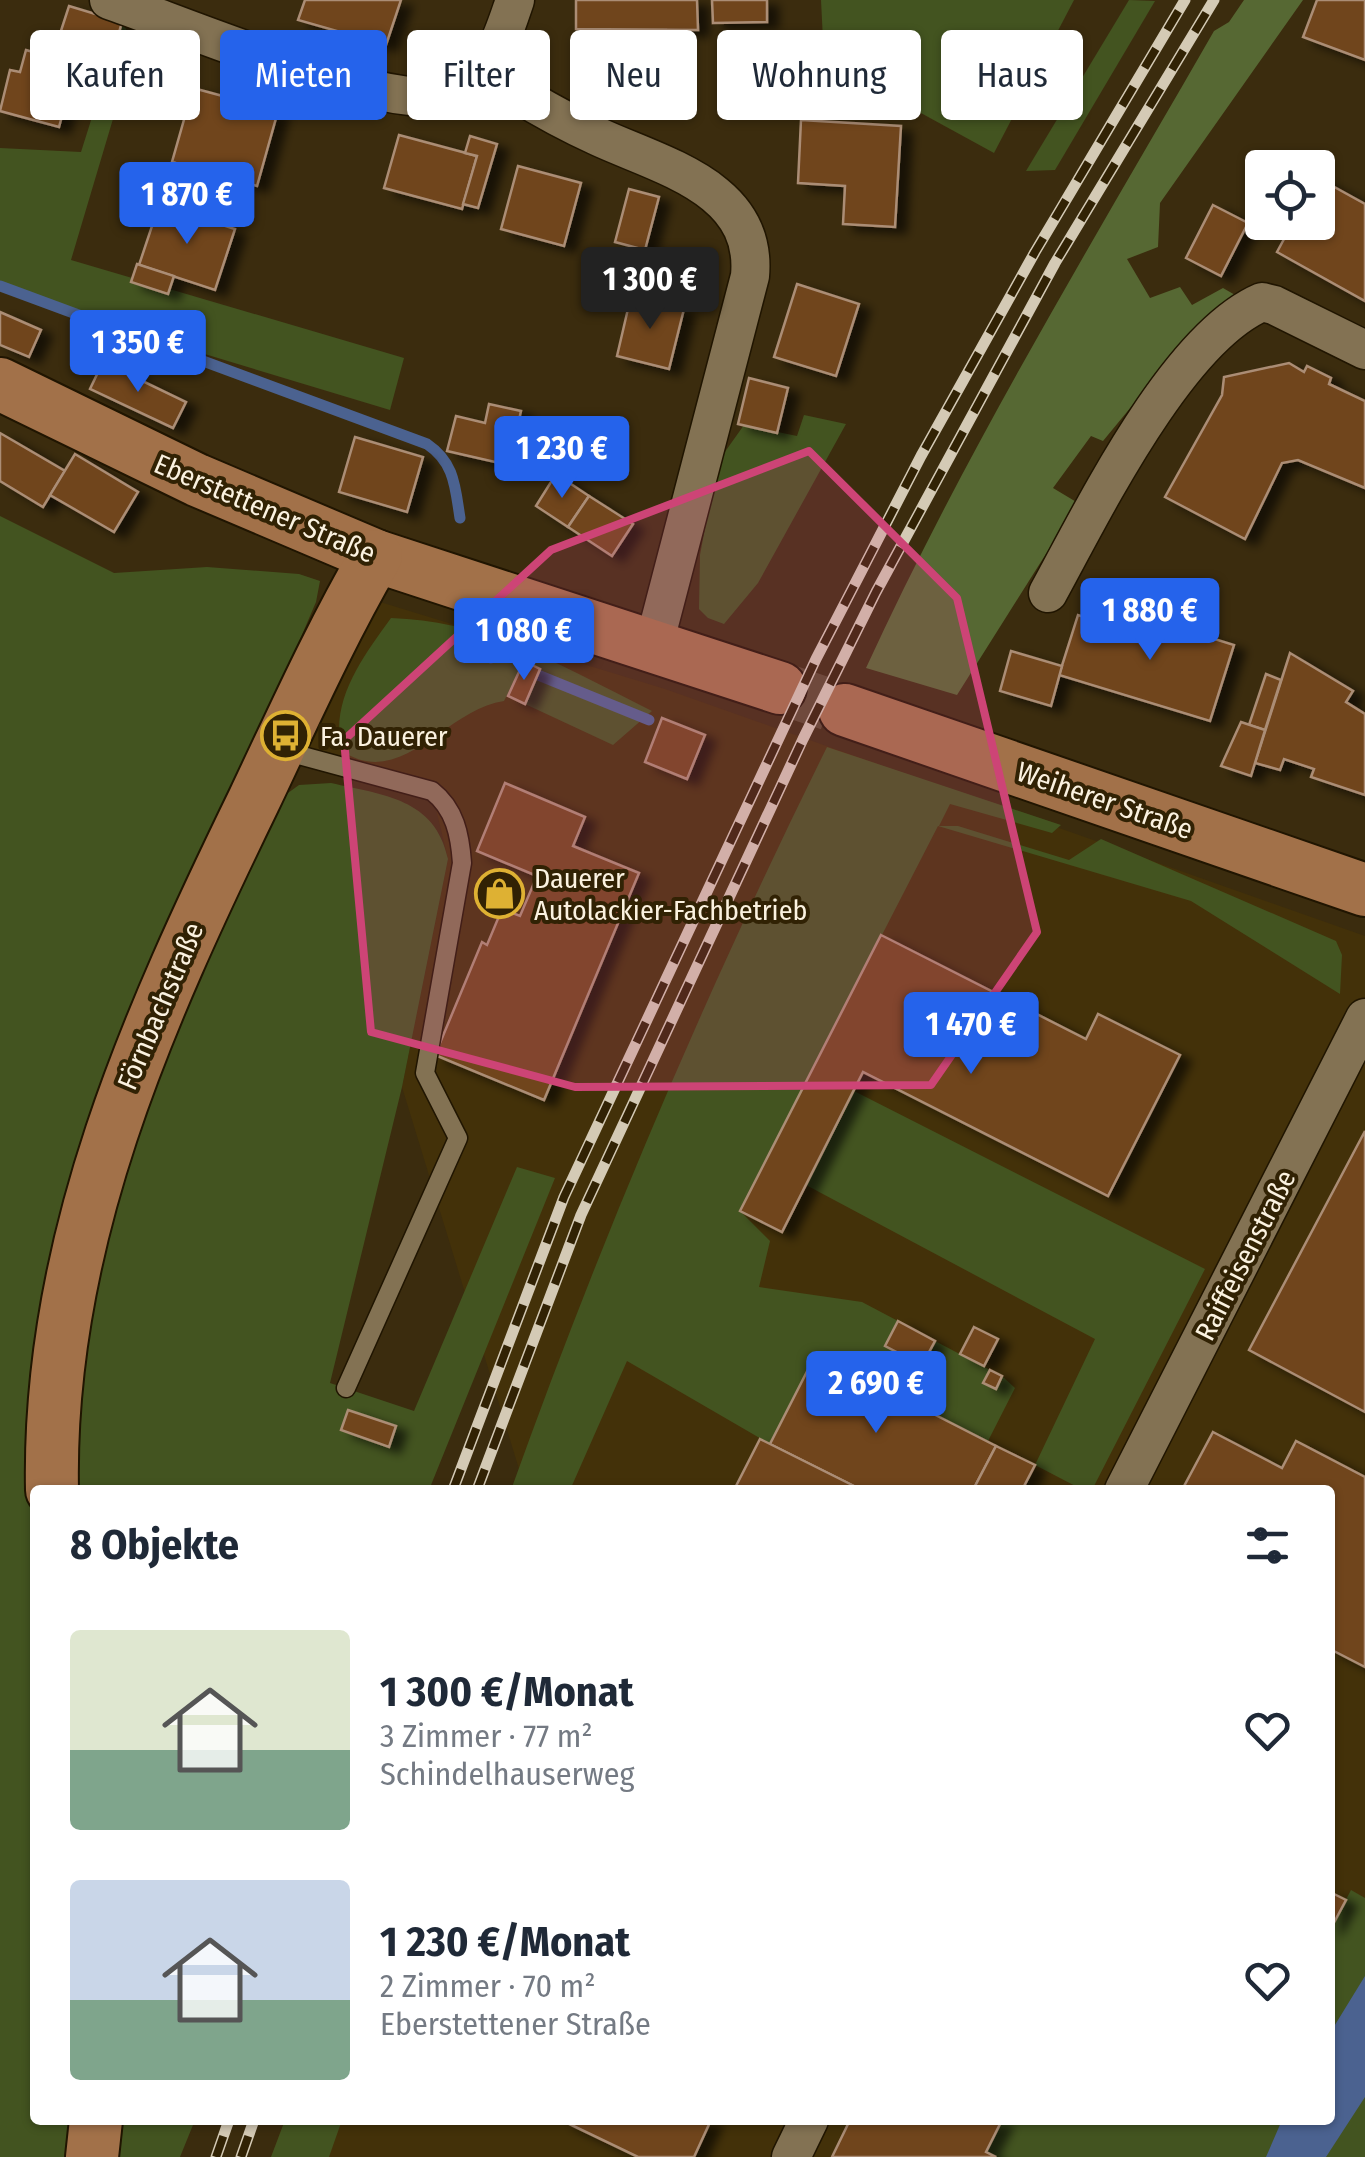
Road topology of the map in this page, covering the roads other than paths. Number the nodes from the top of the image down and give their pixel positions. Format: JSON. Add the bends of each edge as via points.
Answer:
{"nodes":[{"id":1,"x":109,"y":0,"type":"edge"},
{"id":2,"x":514,"y":0,"type":"edge"},
{"id":3,"x":502,"y":30,"type":"edge"},
{"id":4,"x":407,"y":96,"type":"edge"},
{"id":5,"x":550,"y":113,"type":"edge"},
{"id":6,"x":1365,"y":350,"type":"edge"},
{"id":7,"x":0,"y":384,"type":"edge"},
{"id":8,"x":376,"y":556,"type":"junction"},
{"id":9,"x":1048,"y":593,"type":"dead end"},
{"id":10,"x":653,"y":648,"type":"junction"},
{"id":11,"x":780,"y":688,"type":"tunnel mouth"},
{"id":12,"x":845,"y":710,"type":"tunnel mouth"},
{"id":13,"x":278,"y":750,"type":"junction"},
{"id":14,"x":1365,"y":890,"type":"edge"},
{"id":15,"x":1365,"y":1018,"type":"edge"},
{"id":16,"x":346,"y":1388,"type":"dead end"},
{"id":17,"x":52,"y":1485,"type":"edge"},
{"id":18,"x":1127,"y":1485,"type":"edge"},
{"id":19,"x":95,"y":2125,"type":"edge"},
{"id":20,"x":808,"y":2125,"type":"edge"},
{"id":21,"x":92,"y":2157,"type":"edge"},
{"id":22,"x":792,"y":2157,"type":"edge"}],
"edges":[{"from":1,"to":4,"type":"street"},
{"from":2,"to":3,"type":"street"},
{"from":5,"to":10,"type":"street","via":[[705,186],[737,215],[748,238],[750,276]]},
{"from":6,"to":9,"type":"street","via":[[1274,305],[1262,302],[1237,317],[1154,412]]},
{"from":7,"to":8,"type":"main road","name":"Eberstettener Straße","via":[[197,480]]},
{"from":8,"to":10,"type":"main road","name":"Eberstettener Straße"},
{"from":8,"to":13,"type":"main road","name":"Förnbachstraße"},
{"from":10,"to":11,"type":"main road"},
{"from":12,"to":14,"type":"main road","name":"Weiherer Straße"},
{"from":13,"to":16,"type":"lane","via":[[432,791],[450,809],[460,842],[462,863],[425,1073],[458,1138]]},
{"from":13,"to":17,"type":"main road","name":"Förnbachstraße","via":[[120,1097],[70,1282]]},
{"from":15,"to":18,"type":"street","name":"Raiffeisenstraße"},
{"from":19,"to":21,"type":"main road"},
{"from":20,"to":22,"type":"street"}]}
